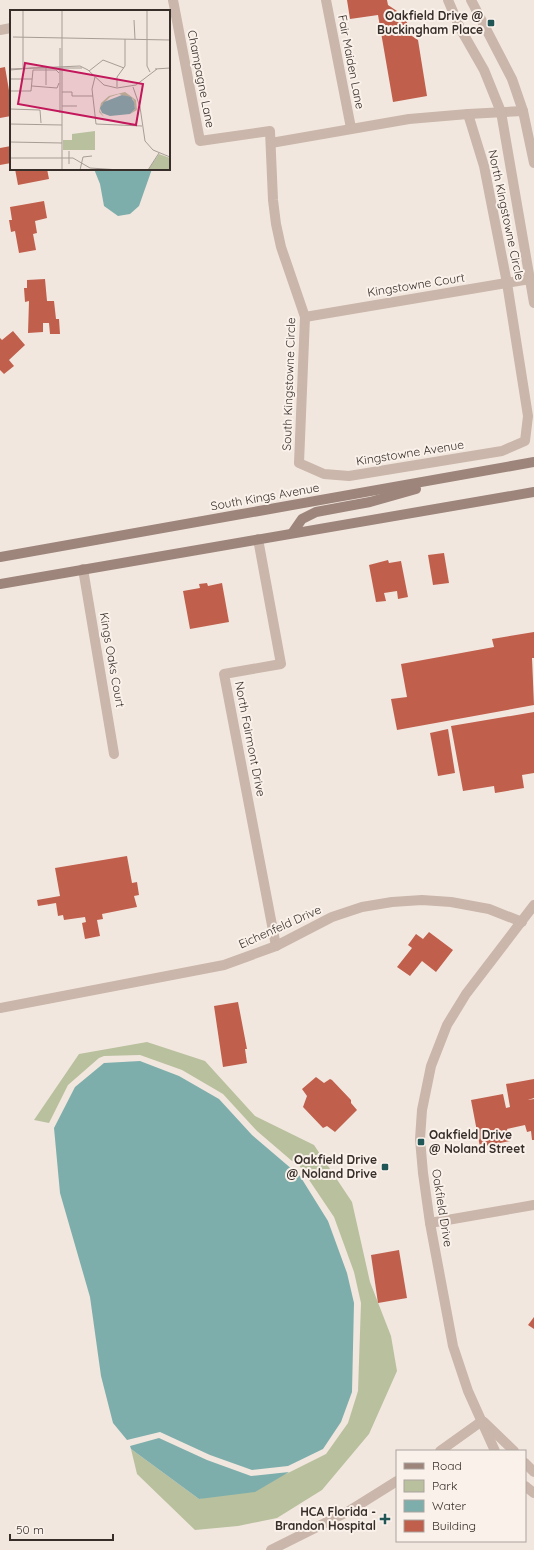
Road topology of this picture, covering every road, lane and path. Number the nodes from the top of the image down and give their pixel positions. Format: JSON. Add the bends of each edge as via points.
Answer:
{"nodes":[{"id":1,"x":173,"y":0,"type":"edge"},
{"id":2,"x":326,"y":0,"type":"edge"},
{"id":3,"x":448,"y":0,"type":"edge"},
{"id":4,"x":472,"y":0,"type":"edge"},
{"id":5,"x":10,"y":28,"type":"edge"},
{"id":6,"x":0,"y":30,"type":"edge"},
{"id":7,"x":523,"y":111,"type":"junction"},
{"id":8,"x":501,"y":112,"type":"junction"},
{"id":9,"x":468,"y":114,"type":"junction"},
{"id":10,"x":351,"y":128,"type":"junction"},
{"id":11,"x":271,"y":143,"type":"junction"},
{"id":12,"x":534,"y":163,"type":"edge"},
{"id":13,"x":530,"y":279,"type":"junction"},
{"id":14,"x":507,"y":283,"type":"junction"},
{"id":15,"x":534,"y":303,"type":"edge"},
{"id":16,"x":305,"y":317,"type":"junction"},
{"id":17,"x":525,"y":441,"type":"joint"},
{"id":18,"x":534,"y":462,"type":"edge"},
{"id":19,"x":299,"y":463,"type":"joint"},
{"id":20,"x":464,"y":475,"type":"junction"},
{"id":21,"x":534,"y":492,"type":"edge"},
{"id":22,"x":293,"y":532,"type":"junction"},
{"id":23,"x":258,"y":539,"type":"junction"},
{"id":24,"x":0,"y":556,"type":"edge"},
{"id":25,"x":83,"y":570,"type":"junction"},
{"id":26,"x":0,"y":584,"type":"edge"},
{"id":27,"x":114,"y":754,"type":"dead end"},
{"id":28,"x":534,"y":905,"type":"edge"},
{"id":29,"x":522,"y":922,"type":"junction"},
{"id":30,"x":276,"y":946,"type":"junction"},
{"id":31,"x":0,"y":1008,"type":"edge"},
{"id":32,"x":534,"y":1205,"type":"edge"},
{"id":33,"x":430,"y":1223,"type":"junction"},
{"id":34,"x":482,"y":1421,"type":"junction"},
{"id":35,"x":441,"y":1450,"type":"edge"},
{"id":36,"x":495,"y":1450,"type":"edge"},
{"id":37,"x":513,"y":1450,"type":"edge"},
{"id":38,"x":526,"y":1464,"type":"edge"},
{"id":39,"x":534,"y":1472,"type":"edge"},
{"id":40,"x":396,"y":1482,"type":"edge"},
{"id":41,"x":526,"y":1487,"type":"edge"},
{"id":42,"x":534,"y":1493,"type":"edge"},
{"id":43,"x":271,"y":1550,"type":"edge"}],
"edges":[{"from":1,"to":11,"type":"street","name":"Champagne Lane","via":[[200,141],[270,130]]},
{"from":2,"to":10,"type":"street","name":"Fair Maiden Lane"},
{"from":3,"to":8,"type":"street","via":[[460,28],[484,70]]},
{"from":4,"to":7,"type":"street","via":[[512,79]]},
{"from":5,"to":6,"type":"street"},
{"from":7,"to":8,"type":"street"},
{"from":7,"to":12,"type":"street"},
{"from":8,"to":9,"type":"street"},
{"from":8,"to":13,"type":"street"},
{"from":9,"to":10,"type":"street"},
{"from":9,"to":14,"type":"street","name":"North Kingstowne Circle","via":[[484,166]]},
{"from":10,"to":11,"type":"street"},
{"from":11,"to":16,"type":"street","name":"South Kingstowne Circle","via":[[276,224],[281,247]]},
{"from":13,"to":14,"type":"street","name":"Kingstowne Court"},
{"from":13,"to":15,"type":"street"},
{"from":14,"to":16,"type":"street","name":"Kingstowne Court"},
{"from":14,"to":17,"type":"street","name":"North Kingstowne Circle","via":[[528,416]]},
{"from":16,"to":19,"type":"street","name":"South Kingstowne Circle"},
{"from":17,"to":19,"type":"street","name":"Kingstowne Avenue","via":[[502,451],[349,476],[324,474]]},
{"from":18,"to":20,"type":"main road","name":"South Kings Avenue"},
{"from":20,"to":22,"type":"main road","via":[[370,502],[316,512],[302,519]]},
{"from":20,"to":24,"type":"main road","name":"South Kings Avenue"},
{"from":21,"to":22,"type":"main road"},
{"from":22,"to":23,"type":"main road"},
{"from":23,"to":25,"type":"main road"},
{"from":23,"to":30,"type":"street","name":"North Fairmont Drive","via":[[281,664],[224,674]]},
{"from":25,"to":26,"type":"main road"},
{"from":25,"to":27,"type":"street","name":"Kings Oaks Court"},
{"from":28,"to":29,"type":"street","name":"Oakfield Drive"},
{"from":29,"to":30,"type":"street","name":"Eichenfeld Drive","via":[[489,909],[451,902],[392,902],[362,907],[332,917]]},
{"from":29,"to":33,"type":"street","name":"Oakfield Drive","via":[[458,1006],[447,1025],[431,1066],[422,1110],[420,1139]]},
{"from":30,"to":31,"type":"street","name":"Eichenfeld Drive","via":[[224,966]]},
{"from":32,"to":33,"type":"street"},
{"from":33,"to":34,"type":"street","name":"Oakfield Drive","via":[[453,1346],[468,1391]]},
{"from":34,"to":35,"type":"street"},
{"from":34,"to":36,"type":"street","name":"Oakfield Drive"},
{"from":34,"to":37,"type":"street","name":"Oakfield Drive"},
{"from":38,"to":39,"type":"street"},
{"from":40,"to":43,"type":"street","via":[[349,1511]]},
{"from":41,"to":42,"type":"street"}]}
